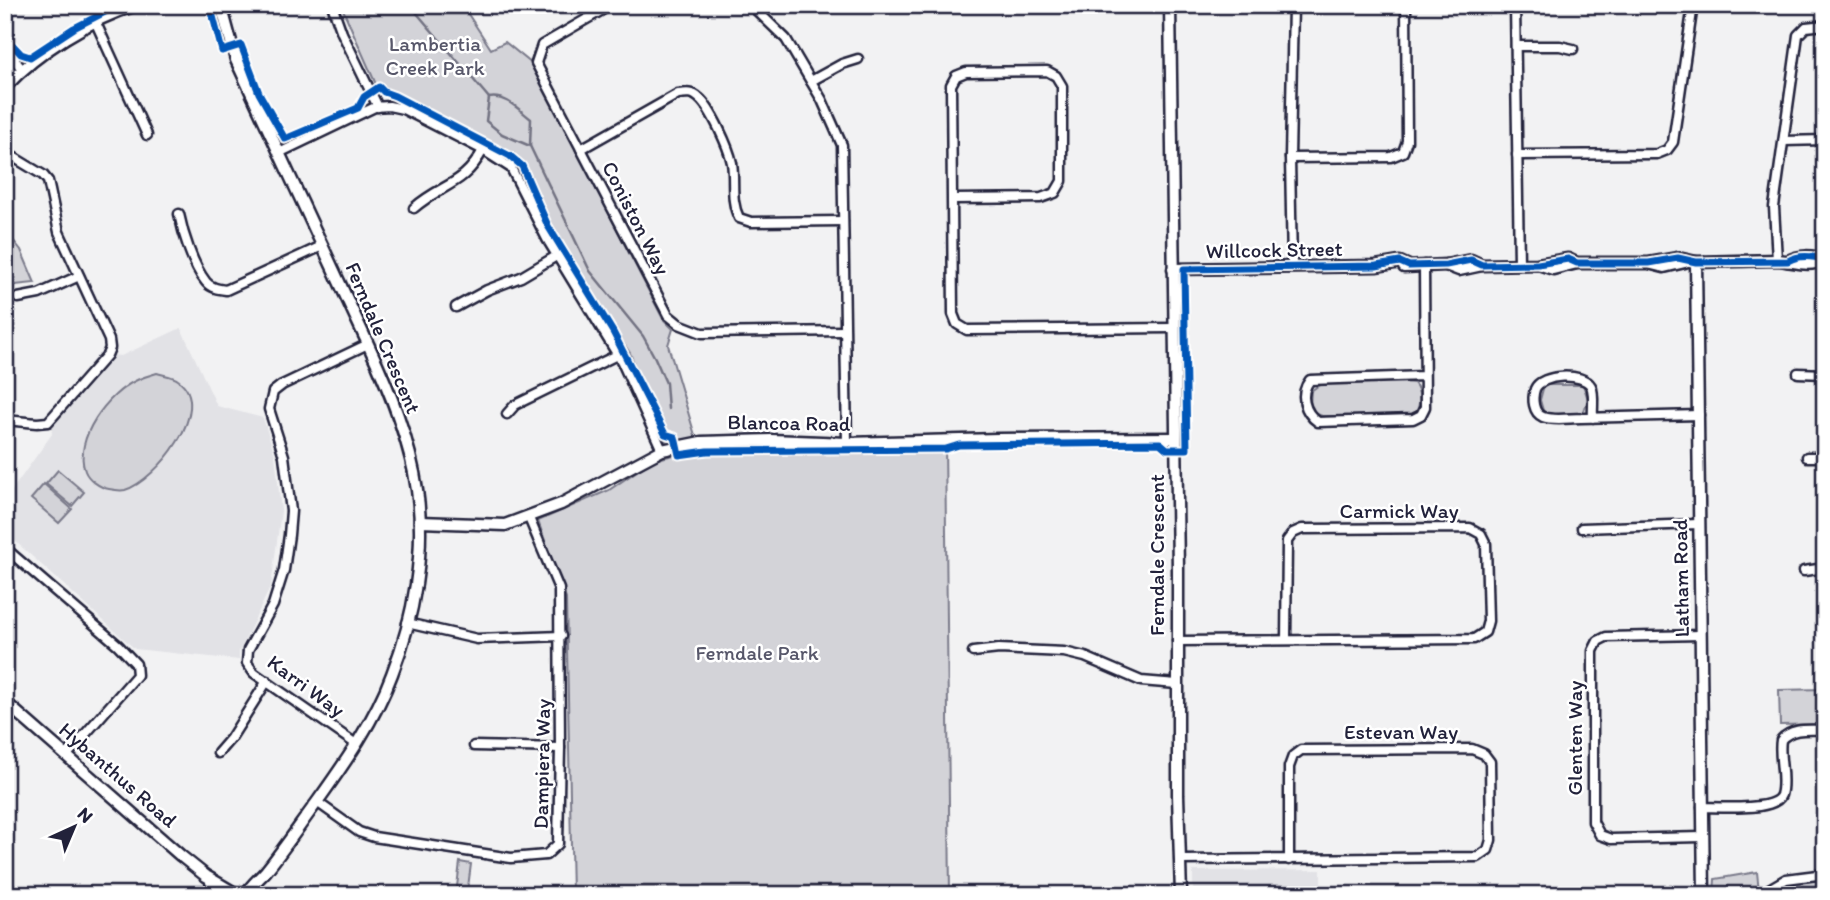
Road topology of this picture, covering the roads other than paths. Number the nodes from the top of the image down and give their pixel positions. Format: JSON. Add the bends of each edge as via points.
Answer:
{"nodes":[{"id":1,"x":136,"y":5,"type":"edge"},
{"id":2,"x":221,"y":5,"type":"edge"},
{"id":3,"x":332,"y":5,"type":"edge"},
{"id":4,"x":611,"y":5,"type":"edge"},
{"id":5,"x":751,"y":5,"type":"edge"},
{"id":6,"x":1170,"y":5,"type":"edge"},
{"id":7,"x":1293,"y":5,"type":"edge"},
{"id":8,"x":1406,"y":5,"type":"edge"},
{"id":9,"x":1515,"y":5,"type":"edge"},
{"id":10,"x":1693,"y":5,"type":"edge"},
{"id":11,"x":96,"y":23,"type":"junction"},
{"id":12,"x":1825,"y":25,"type":"edge"},
{"id":13,"x":1516,"y":46,"type":"junction"},
{"id":14,"x":5,"y":49,"type":"edge"},
{"id":15,"x":1573,"y":49,"type":"dead end"},
{"id":16,"x":858,"y":59,"type":"dead end"},
{"id":17,"x":22,"y":69,"type":"junction"},
{"id":18,"x":811,"y":81,"type":"junction"},
{"id":19,"x":5,"y":87,"type":"edge"},
{"id":20,"x":378,"y":107,"type":"junction"},
{"id":21,"x":147,"y":135,"type":"dead end"},
{"id":22,"x":1825,"y":140,"type":"edge"},
{"id":23,"x":1784,"y":141,"type":"junction"},
{"id":24,"x":581,"y":149,"type":"junction"},
{"id":25,"x":483,"y":150,"type":"junction"},
{"id":26,"x":5,"y":152,"type":"edge"},
{"id":27,"x":279,"y":153,"type":"junction"},
{"id":28,"x":1517,"y":155,"type":"junction"},
{"id":29,"x":1290,"y":159,"type":"junction"},
{"id":30,"x":953,"y":199,"type":"junction"},
{"id":31,"x":414,"y":208,"type":"dead end"},
{"id":32,"x":179,"y":214,"type":"dead end"},
{"id":33,"x":843,"y":221,"type":"junction"},
{"id":34,"x":321,"y":246,"type":"junction"},
{"id":35,"x":558,"y":255,"type":"junction"},
{"id":36,"x":1776,"y":260,"type":"junction"},
{"id":37,"x":1824,"y":260,"type":"edge"},
{"id":38,"x":1692,"y":261,"type":"junction"},
{"id":39,"x":1519,"y":264,"type":"junction"},
{"id":40,"x":1424,"y":265,"type":"junction"},
{"id":41,"x":1292,"y":266,"type":"junction"},
{"id":42,"x":1173,"y":270,"type":"junction"},
{"id":43,"x":79,"y":276,"type":"junction"},
{"id":44,"x":18,"y":298,"type":"dead end"},
{"id":45,"x":456,"y":307,"type":"dead end"},
{"id":46,"x":1174,"y":328,"type":"junction"},
{"id":47,"x":844,"y":331,"type":"junction"},
{"id":48,"x":368,"y":344,"type":"junction"},
{"id":49,"x":617,"y":355,"type":"junction"},
{"id":50,"x":1798,"y":373,"type":"dead end"},
{"id":51,"x":1825,"y":374,"type":"edge"},
{"id":52,"x":1424,"y":376,"type":"junction"},
{"id":53,"x":507,"y":414,"type":"dead end"},
{"id":54,"x":1699,"y":415,"type":"junction"},
{"id":55,"x":1592,"y":418,"type":"junction"},
{"id":56,"x":5,"y":420,"type":"edge"},
{"id":57,"x":1176,"y":438,"type":"junction"},
{"id":58,"x":847,"y":443,"type":"junction"},
{"id":59,"x":662,"y":450,"type":"junction"},
{"id":60,"x":1807,"y":457,"type":"dead end"},
{"id":61,"x":1825,"y":457,"type":"edge"},
{"id":62,"x":529,"y":518,"type":"junction"},
{"id":63,"x":420,"y":522,"type":"junction"},
{"id":64,"x":1699,"y":524,"type":"junction"},
{"id":65,"x":1582,"y":528,"type":"dead end"},
{"id":66,"x":5,"y":548,"type":"edge"},
{"id":67,"x":1825,"y":568,"type":"edge"},
{"id":68,"x":1804,"y":570,"type":"dead end"},
{"id":69,"x":407,"y":623,"type":"junction"},
{"id":70,"x":1700,"y":635,"type":"junction"},
{"id":71,"x":561,"y":636,"type":"junction"},
{"id":72,"x":1286,"y":640,"type":"junction"},
{"id":73,"x":1177,"y":641,"type":"junction"},
{"id":74,"x":973,"y":652,"type":"dead end"},
{"id":75,"x":267,"y":681,"type":"junction"},
{"id":76,"x":1177,"y":684,"type":"junction"},
{"id":77,"x":6,"y":703,"type":"edge"},
{"id":78,"x":1825,"y":730,"type":"edge"},
{"id":79,"x":356,"y":744,"type":"junction"},
{"id":80,"x":474,"y":746,"type":"dead end"},
{"id":81,"x":560,"y":748,"type":"junction"},
{"id":82,"x":218,"y":753,"type":"dead end"},
{"id":83,"x":66,"y":755,"type":"junction"},
{"id":84,"x":317,"y":802,"type":"junction"},
{"id":85,"x":1702,"y":807,"type":"junction"},
{"id":86,"x":1703,"y":837,"type":"junction"},
{"id":87,"x":1181,"y":860,"type":"junction"},
{"id":88,"x":1289,"y":860,"type":"junction"},
{"id":89,"x":264,"y":873,"type":"junction"},
{"id":90,"x":1825,"y":874,"type":"edge"},
{"id":91,"x":206,"y":876,"type":"junction"},
{"id":92,"x":1769,"y":888,"type":"dead end"},
{"id":93,"x":224,"y":895,"type":"edge"},
{"id":94,"x":238,"y":895,"type":"edge"},
{"id":95,"x":245,"y":895,"type":"edge"},
{"id":96,"x":253,"y":895,"type":"edge"},
{"id":97,"x":1181,"y":895,"type":"edge"},
{"id":98,"x":1704,"y":895,"type":"edge"}],
"edges":[{"from":1,"to":11,"type":"street"},
{"from":2,"to":27,"type":"street","name":"Ferndale Crescent","via":[[236,60]]},
{"from":3,"to":20,"type":"street"},
{"from":4,"to":24,"type":"street","name":"Coniston Way","via":[[542,45],[538,53],[536,63]]},
{"from":5,"to":18,"type":"street","via":[[786,39]]},
{"from":6,"to":42,"type":"street","name":"Ferndale Crescent"},
{"from":7,"to":29,"type":"street"},
{"from":8,"to":29,"type":"street","via":[[1407,141],[1402,152],[1391,157]]},
{"from":9,"to":13,"type":"street"},
{"from":10,"to":28,"type":"street","via":[[1673,142],[1667,150],[1657,154]]},
{"from":11,"to":17,"type":"street"},
{"from":11,"to":21,"type":"street"},
{"from":12,"to":23,"type":"street","via":[[1806,27],[1798,35]]},
{"from":13,"to":15,"type":"street"},
{"from":13,"to":28,"type":"street"},
{"from":14,"to":17,"type":"street"},
{"from":16,"to":18,"type":"street"},
{"from":17,"to":19,"type":"street"},
{"from":18,"to":33,"type":"street","via":[[842,145]]},
{"from":20,"to":25,"type":"street","via":[[403,109]]},
{"from":20,"to":27,"type":"street"},
{"from":22,"to":23,"type":"street"},
{"from":23,"to":36,"type":"street","via":[[1774,206]]},
{"from":24,"to":33,"type":"street","via":[[689,92],[700,98],[724,139],[732,166],[733,207],[739,218],[751,222]]},
{"from":24,"to":47,"type":"street","name":"Coniston Way","via":[[660,302],[679,324],[702,333]]},
{"from":25,"to":31,"type":"street","via":[[463,177]]},
{"from":25,"to":35,"type":"street","via":[[511,168]]},
{"from":26,"to":43,"type":"street","via":[[48,181],[59,232]]},
{"from":27,"to":34,"type":"street","name":"Ferndale Crescent"},
{"from":28,"to":39,"type":"street"},
{"from":29,"to":41,"type":"street"},
{"from":30,"to":30,"type":"street","via":[[951,85],[956,76],[965,72],[1047,71],[1056,76],[1062,86],[1062,181],[1055,193],[1041,198]]},
{"from":30,"to":46,"type":"street","via":[[953,314],[957,324],[967,330]]},
{"from":32,"to":34,"type":"street","via":[[183,235],[204,280],[216,289],[226,290]]},
{"from":33,"to":47,"type":"street"},
{"from":34,"to":48,"type":"street","name":"Ferndale Crescent"},
{"from":35,"to":45,"type":"street"},
{"from":35,"to":49,"type":"street"},
{"from":36,"to":37,"type":"street","name":"Willcock Street"},
{"from":36,"to":38,"type":"street","name":"Willcock Street"},
{"from":38,"to":39,"type":"street","name":"Willcock Street","via":[[1577,263],[1568,259]]},
{"from":38,"to":54,"type":"street","name":"Latham Road"},
{"from":39,"to":40,"type":"street","name":"Willcock Street","via":[[1482,265],[1471,260]]},
{"from":40,"to":41,"type":"street","name":"Willcock Street"},
{"from":40,"to":52,"type":"street"},
{"from":41,"to":42,"type":"street","name":"Willcock Street"},
{"from":42,"to":46,"type":"street","name":"Ferndale Crescent"},
{"from":43,"to":44,"type":"street"},
{"from":43,"to":56,"type":"street","via":[[109,340],[107,355],[48,422]]},
{"from":46,"to":57,"type":"street","name":"Ferndale Crescent"},
{"from":47,"to":58,"type":"street"},
{"from":48,"to":63,"type":"street","name":"Ferndale Crescent","via":[[412,463]]},
{"from":48,"to":75,"type":"street","name":"Karri Way","via":[[282,385],[270,398],[291,510],[284,570],[273,605],[248,650],[247,663]]},
{"from":49,"to":53,"type":"street","via":[[515,405]]},
{"from":49,"to":59,"type":"street"},
{"from":50,"to":51,"type":"street"},
{"from":52,"to":52,"type":"street","via":[[1425,407],[1412,419],[1318,422],[1304,408],[1305,386],[1310,380]]},
{"from":54,"to":55,"type":"street"},
{"from":54,"to":64,"type":"street","name":"Latham Road"},
{"from":55,"to":55,"type":"street","via":[[1538,414],[1534,391],[1539,382],[1546,378],[1586,380],[1592,388]]},
{"from":57,"to":58,"type":"street","name":"Blancoa Road"},
{"from":57,"to":73,"type":"street","name":"Ferndale Crescent"},
{"from":58,"to":59,"type":"street","name":"Blancoa Road","via":[[701,442]]},
{"from":59,"to":62,"type":"street","name":"Blancoa Road"},
{"from":60,"to":61,"type":"street"},
{"from":62,"to":63,"type":"street","name":"Blancoa Road","via":[[505,525]]},
{"from":62,"to":71,"type":"street","name":"Dampiera Way","via":[[559,589]]},
{"from":63,"to":69,"type":"street","name":"Ferndale Crescent"},
{"from":64,"to":65,"type":"street"},
{"from":64,"to":70,"type":"street","name":"Latham Road"},
{"from":66,"to":83,"type":"street","via":[[136,664],[137,675]]},
{"from":67,"to":68,"type":"street"},
{"from":69,"to":71,"type":"street","via":[[477,639]]},
{"from":69,"to":79,"type":"street","name":"Ferndale Crescent","via":[[393,673]]},
{"from":70,"to":85,"type":"street","name":"Latham Road"},
{"from":70,"to":86,"type":"street","name":"Glenten Way","via":[[1606,637],[1592,651],[1592,822],[1600,835],[1611,839]]},
{"from":71,"to":81,"type":"street","name":"Dampiera Way"},
{"from":72,"to":72,"type":"street","name":"Carmick Way","via":[[1474,639],[1485,632],[1488,621],[1486,544],[1470,528],[1302,529],[1293,533],[1287,541]]},
{"from":72,"to":73,"type":"street","name":"Carmick Way"},
{"from":73,"to":76,"type":"street","name":"Ferndale Crescent"},
{"from":74,"to":76,"type":"street","via":[[1064,652],[1141,681]]},
{"from":75,"to":79,"type":"street","name":"Karri Way"},
{"from":75,"to":82,"type":"street"},
{"from":76,"to":87,"type":"street","name":"Ferndale Crescent"},
{"from":77,"to":83,"type":"street","name":"Hybanthus Road"},
{"from":78,"to":85,"type":"street","via":[[1797,730],[1781,740],[1782,787],[1775,802],[1755,807]]},
{"from":79,"to":84,"type":"street","name":"Ferndale Crescent"},
{"from":80,"to":81,"type":"street"},
{"from":81,"to":84,"type":"street","name":"Dampiera Way","via":[[558,844],[546,855],[511,858],[374,837],[359,832]]},
{"from":83,"to":91,"type":"street","name":"Hybanthus Road"},
{"from":84,"to":89,"type":"street","name":"Ferndale Crescent"},
{"from":85,"to":86,"type":"street","name":"Latham Road"},
{"from":86,"to":98,"type":"street","name":"Latham Road"},
{"from":87,"to":88,"type":"street","name":"Estevan Way"},
{"from":87,"to":97,"type":"street","name":"Ferndale Crescent"},
{"from":88,"to":88,"type":"street","name":"Estevan Way","via":[[1478,857],[1492,841],[1490,762],[1472,749],[1301,750],[1289,767]]},
{"from":89,"to":95,"type":"street","name":"Ferndale Crescent"},
{"from":89,"to":96,"type":"street","name":"Ferndale Crescent"},
{"from":90,"to":92,"type":"street","via":[[1786,879]]},
{"from":91,"to":93,"type":"street","name":"Hybanthus Road"},
{"from":91,"to":94,"type":"street","name":"Hybanthus Road"}]}
